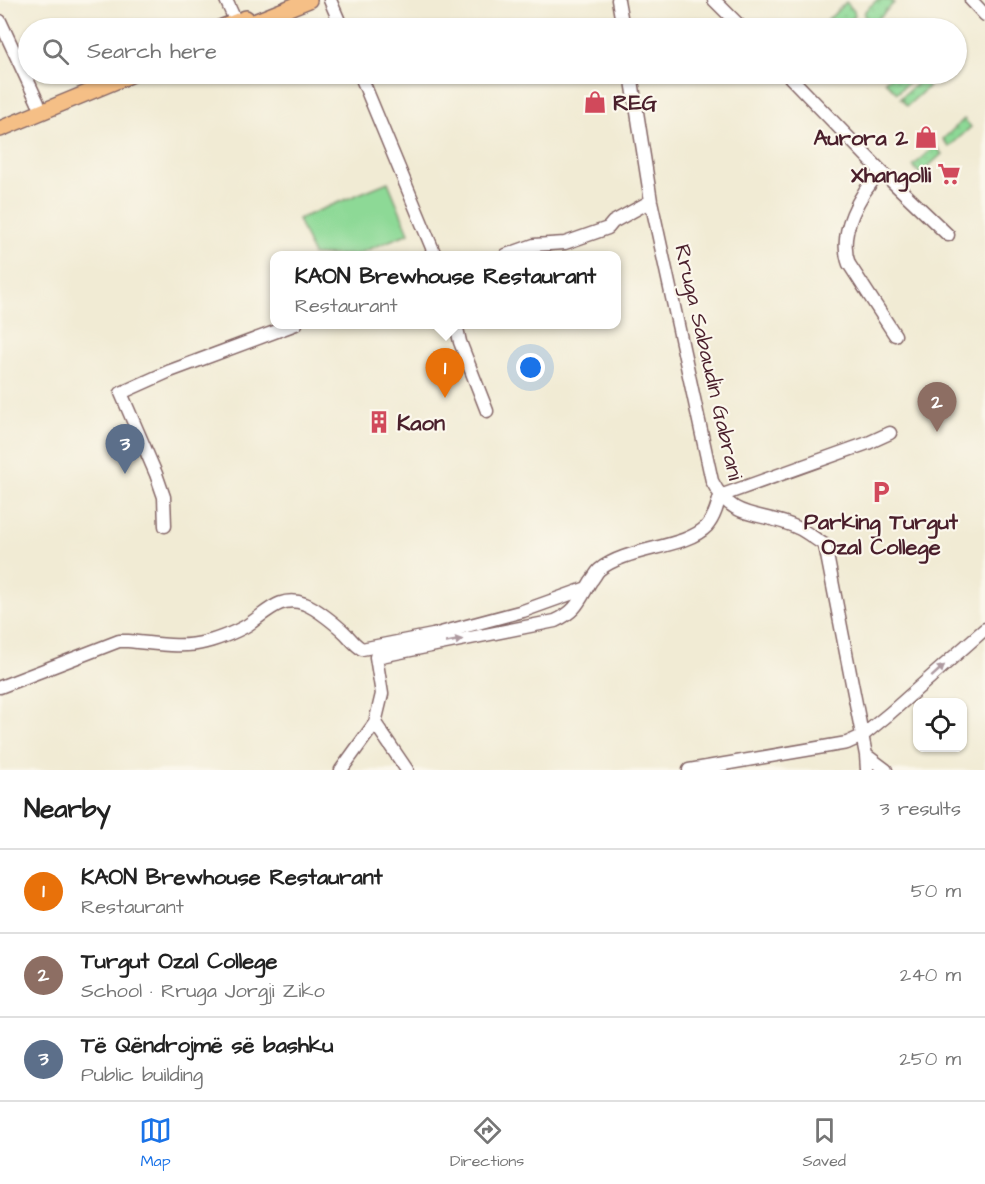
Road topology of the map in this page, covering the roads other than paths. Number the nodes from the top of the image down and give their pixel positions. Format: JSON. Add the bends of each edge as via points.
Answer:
{"nodes":[{"id":1,"x":226,"y":0,"type":"edge"},
{"id":2,"x":287,"y":0,"type":"edge"},
{"id":3,"x":309,"y":0,"type":"edge"},
{"id":4,"x":330,"y":0,"type":"edge"},
{"id":5,"x":618,"y":0,"type":"edge"},
{"id":6,"x":714,"y":0,"type":"edge"},
{"id":7,"x":971,"y":0,"type":"edge"},
{"id":8,"x":985,"y":15,"type":"edge"},
{"id":9,"x":234,"y":18,"type":"edge"},
{"id":10,"x":251,"y":18,"type":"edge"},
{"id":11,"x":257,"y":18,"type":"edge"},
{"id":12,"x":338,"y":18,"type":"edge"},
{"id":13,"x":621,"y":18,"type":"edge"},
{"id":14,"x":732,"y":18,"type":"edge"},
{"id":15,"x":0,"y":21,"type":"edge"},
{"id":16,"x":18,"y":60,"type":"edge"},
{"id":17,"x":29,"y":84,"type":"edge"},
{"id":18,"x":86,"y":84,"type":"edge"},
{"id":19,"x":109,"y":84,"type":"edge"},
{"id":20,"x":364,"y":84,"type":"edge"},
{"id":21,"x":633,"y":84,"type":"edge"},
{"id":22,"x":797,"y":84,"type":"edge"},
{"id":23,"x":38,"y":103,"type":"junction"},
{"id":24,"x":0,"y":119,"type":"edge"},
{"id":25,"x":0,"y":129,"type":"edge"},
{"id":26,"x":881,"y":171,"type":"junction"},
{"id":27,"x":651,"y":201,"type":"junction"},
{"id":28,"x":948,"y":235,"type":"dead end"},
{"id":29,"x":433,"y":251,"type":"edge"},
{"id":30,"x":517,"y":251,"type":"edge"},
{"id":31,"x":283,"y":329,"type":"edge"},
{"id":32,"x":457,"y":329,"type":"edge"},
{"id":33,"x":896,"y":335,"type":"dead end"},
{"id":34,"x":487,"y":411,"type":"dead end"},
{"id":35,"x":890,"y":433,"type":"dead end"},
{"id":36,"x":720,"y":496,"type":"junction"},
{"id":37,"x":165,"y":526,"type":"dead end"},
{"id":38,"x":587,"y":588,"type":"junction"},
{"id":39,"x":985,"y":629,"type":"edge"},
{"id":40,"x":2,"y":683,"type":"edge"},
{"id":41,"x":375,"y":723,"type":"junction"},
{"id":42,"x":862,"y":736,"type":"junction"},
{"id":43,"x":866,"y":755,"type":"junction"},
{"id":44,"x":341,"y":770,"type":"edge"},
{"id":45,"x":407,"y":770,"type":"edge"},
{"id":46,"x":689,"y":770,"type":"edge"},
{"id":47,"x":867,"y":770,"type":"edge"},
{"id":48,"x":886,"y":770,"type":"edge"}],
"edges":[{"from":1,"to":9,"type":"street"},
{"from":2,"to":10,"type":"main road"},
{"from":3,"to":11,"type":"main road"},
{"from":4,"to":12,"type":"street"},
{"from":5,"to":13,"type":"street"},
{"from":6,"to":14,"type":"street"},
{"from":7,"to":8,"type":"street"},
{"from":15,"to":16,"type":"street"},
{"from":17,"to":23,"type":"street"},
{"from":18,"to":23,"type":"main road"},
{"from":19,"to":25,"type":"main road"},
{"from":20,"to":29,"type":"street"},
{"from":21,"to":27,"type":"street","name":"Rruga Sabaudin Gabrani"},
{"from":22,"to":26,"type":"street"},
{"from":23,"to":24,"type":"main road"},
{"from":26,"to":28,"type":"street"},
{"from":26,"to":33,"type":"street","via":[[859,199],[845,253]]},
{"from":27,"to":30,"type":"street","via":[[608,228],[566,243],[534,245]]},
{"from":27,"to":36,"type":"street","name":"Rruga Sabaudin Gabrani","via":[[712,481]]},
{"from":31,"to":37,"type":"street","via":[[121,393],[164,497]]},
{"from":32,"to":34,"type":"street"},
{"from":35,"to":36,"type":"street"},
{"from":36,"to":38,"type":"street","via":[[706,526],[691,536],[618,559],[598,571]]},
{"from":36,"to":42,"type":"street","name":"Rruga Sabaudin Gabrani","via":[[735,509],[798,528],[825,545]]},
{"from":38,"to":40,"type":"street","via":[[523,611],[362,649],[306,604],[278,603],[252,623],[207,642],[189,646],[118,641]]},
{"from":41,"to":38,"type":"street","one_way":true,"via":[[382,694],[376,657],[555,621],[569,615]]},
{"from":42,"to":39,"type":"street","one_way":true},
{"from":41,"to":44,"type":"street"},
{"from":41,"to":45,"type":"street"},
{"from":42,"to":43,"type":"street","name":"Rruga Sabaudin Gabrani"},
{"from":42,"to":46,"type":"street","via":[[847,743]]},
{"from":43,"to":47,"type":"street","name":"Rruga Sabaudin Gabrani"},
{"from":43,"to":48,"type":"street"}]}
